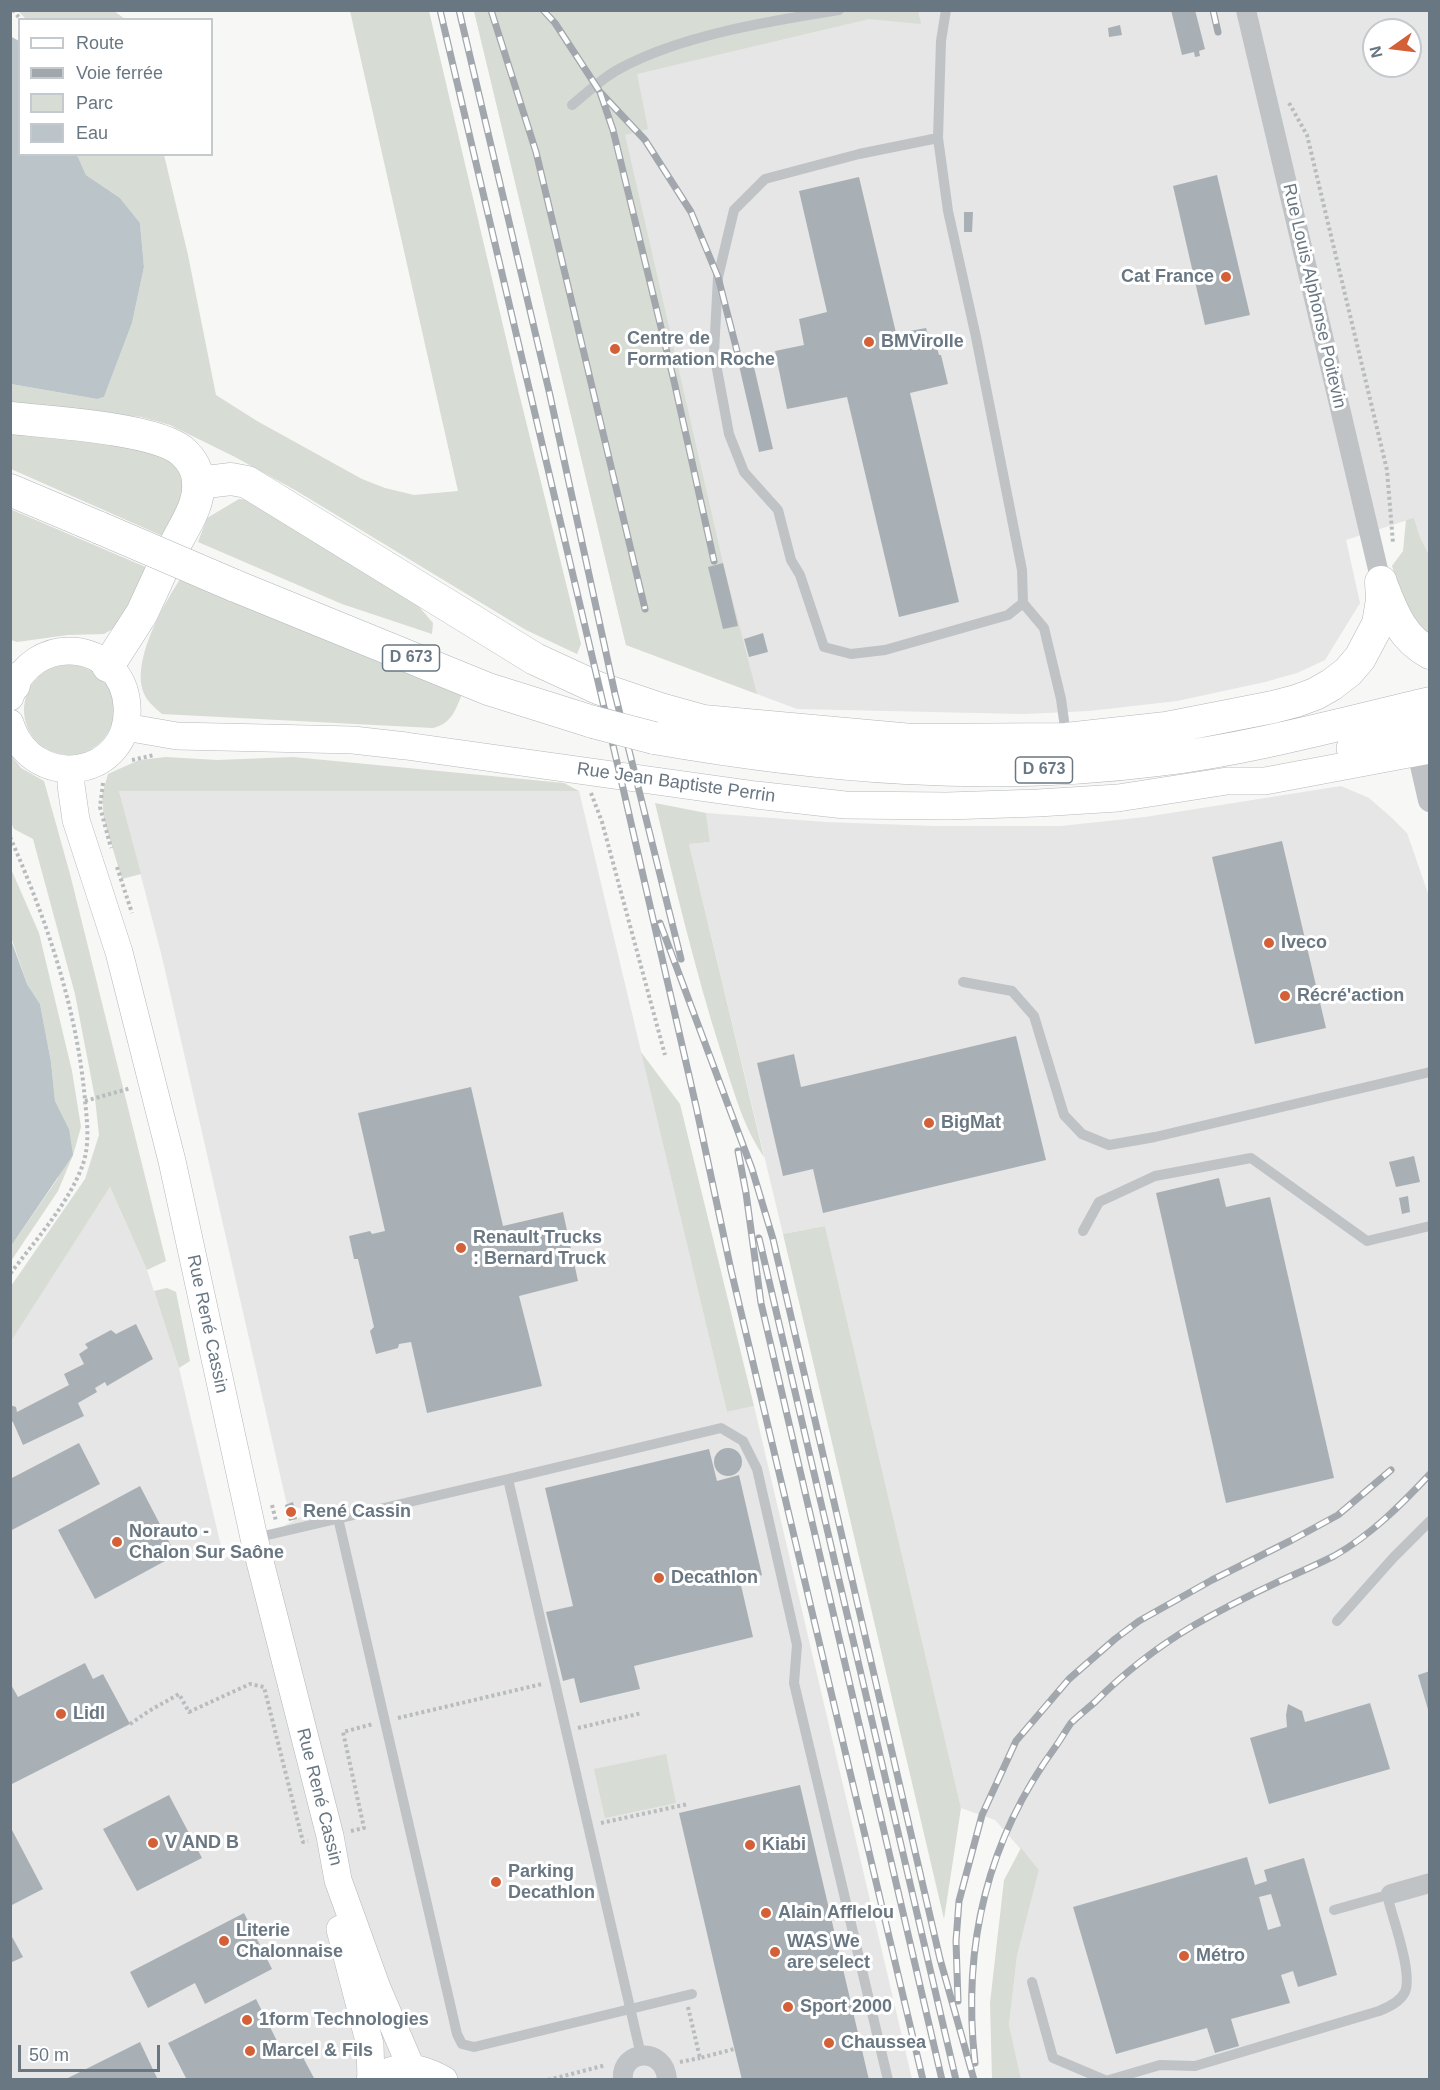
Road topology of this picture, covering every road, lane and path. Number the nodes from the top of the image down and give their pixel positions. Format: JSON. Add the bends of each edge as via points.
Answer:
{"nodes":[{"id":1,"x":839,"y":10,"type":"edge"},
{"id":2,"x":946,"y":10,"type":"edge"},
{"id":3,"x":1246,"y":10,"type":"edge"},
{"id":4,"x":1287,"y":99,"type":"dead end"},
{"id":5,"x":572,"y":105,"type":"dead end"},
{"id":6,"x":938,"y":138,"type":"junction"},
{"id":7,"x":10,"y":418,"type":"edge"},
{"id":8,"x":198,"y":483,"type":"junction"},
{"id":9,"x":10,"y":490,"type":"edge"},
{"id":10,"x":176,"y":543,"type":"dead end"},
{"id":11,"x":1378,"y":569,"type":"junction"},
{"id":12,"x":160,"y":573,"type":"dead end"},
{"id":13,"x":1023,"y":603,"type":"junction"},
{"id":14,"x":1430,"y":653,"type":"edge"},
{"id":15,"x":108,"y":666,"type":"junction"},
{"id":16,"x":12,"y":687,"type":"edge"},
{"id":17,"x":1430,"y":703,"type":"edge"},
{"id":18,"x":10,"y":723,"type":"edge"},
{"id":19,"x":125,"y":727,"type":"junction"},
{"id":20,"x":1066,"y":739,"type":"junction"},
{"id":21,"x":1427,"y":742,"type":"edge"},
{"id":22,"x":71,"y":770,"type":"junction"},
{"id":23,"x":582,"y":770,"type":"junction"},
{"id":24,"x":1227,"y":781,"type":"junction"},
{"id":25,"x":1430,"y":800,"type":"edge"},
{"id":26,"x":10,"y":837,"type":"edge"},
{"id":27,"x":963,"y":982,"type":"dead end"},
{"id":28,"x":665,"y":1055,"type":"dead end"},
{"id":29,"x":1430,"y":1072,"type":"edge"},
{"id":30,"x":152,"y":1082,"type":"junction"},
{"id":31,"x":85,"y":1101,"type":"junction"},
{"id":32,"x":1430,"y":1226,"type":"edge"},
{"id":33,"x":1083,"y":1231,"type":"dead end"},
{"id":34,"x":10,"y":1274,"type":"edge"},
{"id":35,"x":508,"y":1479,"type":"junction"},
{"id":36,"x":338,"y":1518,"type":"junction"},
{"id":37,"x":1430,"y":1521,"type":"edge"},
{"id":38,"x":254,"y":1538,"type":"junction"},
{"id":39,"x":1337,"y":1621,"type":"dead end"},
{"id":40,"x":555,"y":1681,"type":"junction"},
{"id":41,"x":642,"y":1713,"type":"dead end"},
{"id":42,"x":385,"y":1721,"type":"junction"},
{"id":43,"x":129,"y":1724,"type":"dead end"},
{"id":44,"x":579,"y":1739,"type":"dead end"},
{"id":45,"x":688,"y":1804,"type":"dead end"},
{"id":46,"x":597,"y":1813,"type":"dead end"},
{"id":47,"x":330,"y":1836,"type":"junction"},
{"id":48,"x":338,"y":1880,"type":"junction"},
{"id":49,"x":1430,"y":1883,"type":"edge"},
{"id":50,"x":1389,"y":1894,"type":"junction"},
{"id":51,"x":1334,"y":1910,"type":"dead end"},
{"id":52,"x":1032,"y":1982,"type":"dead end"},
{"id":53,"x":690,"y":1998,"type":"joint"},
{"id":54,"x":630,"y":2008,"type":"junction"},
{"id":55,"x":734,"y":2049,"type":"dead end"},
{"id":56,"x":641,"y":2055,"type":"junction"},
{"id":57,"x":411,"y":2067,"type":"junction"},
{"id":58,"x":370,"y":2079,"type":"edge"},
{"id":59,"x":444,"y":2079,"type":"edge"},
{"id":60,"x":623,"y":2079,"type":"edge"},
{"id":61,"x":667,"y":2079,"type":"edge"},
{"id":62,"x":888,"y":2079,"type":"edge"},
{"id":63,"x":1107,"y":2079,"type":"edge"}],
"edges":[{"from":1,"to":5,"type":"lane","via":[[714,35],[658,51],[617,69]]},
{"from":2,"to":6,"type":"lane","via":[[941,41]]},
{"from":3,"to":11,"type":"street","name":"Rue Louis Alphonse Poitevin"},
{"from":4,"to":11,"type":"path","via":[[1307,135],[1387,470],[1393,547]]},
{"from":6,"to":13,"type":"lane","via":[[948,212],[1022,570]]},
{"from":6,"to":13,"type":"lane","via":[[765,179],[734,210],[718,277],[714,352],[729,434],[744,472],[778,510],[791,560],[800,575],[824,647],[851,654],[885,650],[1008,615]]},
{"from":7,"to":8,"type":"main road","via":[[108,429],[163,440],[181,450],[194,465]]},
{"from":8,"to":10,"type":"main road","via":[[195,503]]},
{"from":8,"to":20,"type":"main road","via":[[231,479],[247,482],[535,658],[598,688],[660,709],[703,721],[912,740]]},
{"from":9,"to":17,"type":"main road","number":"D 673","bridge":true,"via":[[488,689],[654,738],[735,752],[946,771],[1116,765],[1211,752]]},
{"from":11,"to":14,"type":"main road","via":[[1401,629]]},
{"from":11,"to":20,"type":"main road","via":[[1381,613],[1370,642],[1348,672],[1315,694],[1273,707],[1166,728]]},
{"from":12,"to":15,"type":"main road","via":[[142,613]]},
{"from":13,"to":20,"type":"lane","via":[[1044,628]]},
{"from":15,"to":16,"type":"main road","via":[[84,653],[56,652],[39,658]]},
{"from":15,"to":19,"type":"main road","via":[[121,684],[127,705]]},
{"from":18,"to":22,"type":"main road","via":[[24,750],[38,762]]},
{"from":19,"to":22,"type":"main road","via":[[105,757]]},
{"from":19,"to":23,"type":"main road","name":"Rue Jean Baptiste Perrin","via":[[177,736],[353,740]]},
{"from":21,"to":24,"type":"main road","name":"Rue Jean Baptiste Perrin","via":[[1265,781]]},
{"from":21,"to":24,"type":"main road","name":"Rue Jean Baptiste Perrin","via":[[1398,736]]},
{"from":21,"to":25,"type":"street"},
{"from":22,"to":30,"type":"main road","name":"Rue René Cassin","via":[[76,820],[118,952]]},
{"from":23,"to":24,"type":"main road","name":"Rue Jean Baptiste Perrin","via":[[845,805],[947,806],[1118,798]]},
{"from":23,"to":28,"type":"path","via":[[602,822]]},
{"from":26,"to":31,"type":"path","via":[[31,884],[66,991]]},
{"from":27,"to":29,"type":"lane","via":[[1012,991],[1034,1016],[1064,1115],[1082,1134],[1109,1145]]},
{"from":30,"to":31,"type":"path"},
{"from":30,"to":38,"type":"main road","name":"Rue René Cassin"},
{"from":31,"to":34,"type":"path","via":[[88,1133],[84,1162],[72,1189]]},
{"from":32,"to":33,"type":"lane","via":[[1367,1241],[1251,1158],[1155,1176],[1100,1202]]},
{"from":35,"to":36,"type":"lane"},
{"from":35,"to":40,"type":"lane"},
{"from":35,"to":62,"type":"lane","via":[[721,1428],[743,1441],[760,1480],[797,1645],[794,1683]]},
{"from":36,"to":38,"type":"lane"},
{"from":36,"to":42,"type":"lane"},
{"from":37,"to":39,"type":"lane"},
{"from":38,"to":47,"type":"main road","name":"Rue René Cassin"},
{"from":40,"to":42,"type":"path"},
{"from":40,"to":54,"type":"lane"},
{"from":41,"to":44,"type":"path","via":[[577,1728]]},
{"from":42,"to":47,"type":"path","via":[[343,1732],[364,1828]]},
{"from":42,"to":54,"type":"lane","via":[[462,2044],[474,2047]]},
{"from":43,"to":47,"type":"path","via":[[179,1694],[189,1712],[250,1684],[264,1687],[303,1842]]},
{"from":45,"to":46,"type":"path","via":[[600,1823]]},
{"from":47,"to":48,"type":"main road","name":"Rue René Cassin"},
{"from":48,"to":57,"type":"main road","name":"Rue René Cassin"},
{"from":48,"to":58,"type":"main road","name":"Rue René Cassin","via":[[340,1929],[370,2045]]},
{"from":49,"to":50,"type":"street"},
{"from":50,"to":51,"type":"lane"},
{"from":50,"to":63,"type":"lane","via":[[1408,1981],[1396,2002],[1379,2012],[1195,2066],[1160,2065]]},
{"from":52,"to":63,"type":"lane","via":[[1053,2058]]},
{"from":53,"to":54,"type":"lane"},
{"from":53,"to":55,"type":"path","via":[[700,2058]]},
{"from":54,"to":56,"type":"lane"},
{"from":56,"to":60,"type":"street","via":[[626,2066]]},
{"from":56,"to":61,"type":"street","via":[[659,2061]]},
{"from":57,"to":58,"type":"main road","via":[[389,2069]]},
{"from":57,"to":59,"type":"main road"}]}
